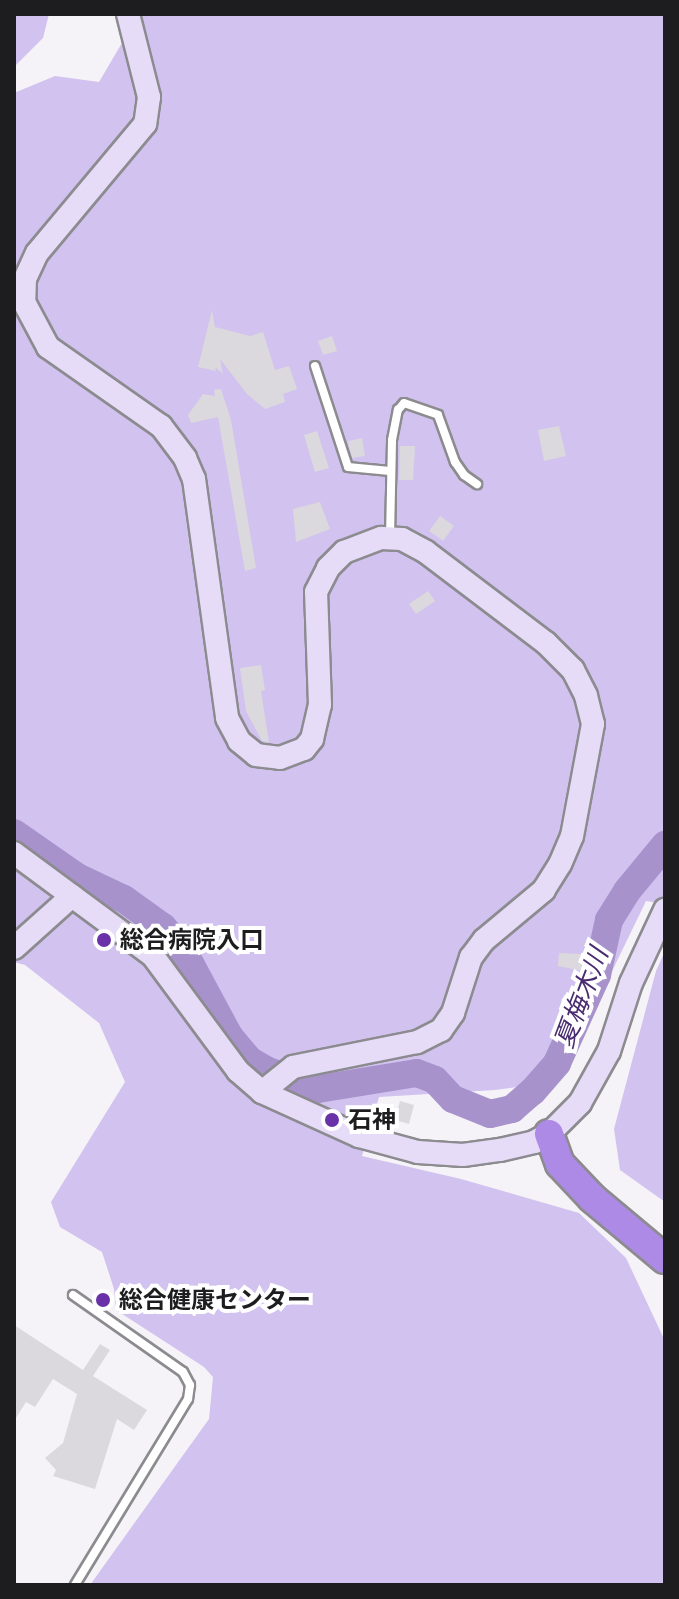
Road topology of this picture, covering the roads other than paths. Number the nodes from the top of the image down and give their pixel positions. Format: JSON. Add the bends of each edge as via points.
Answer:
{"nodes":[{"id":1,"x":128,"y":14,"type":"edge"},
{"id":2,"x":315,"y":366,"type":"dead end"},
{"id":3,"x":390,"y":471,"type":"junction"},
{"id":4,"x":477,"y":484,"type":"dead end"},
{"id":5,"x":390,"y":537,"type":"junction"},
{"id":6,"x":14,"y":853,"type":"edge"},
{"id":7,"x":72,"y":896,"type":"junction"},
{"id":8,"x":665,"y":910,"type":"edge"},
{"id":9,"x":14,"y":948,"type":"edge"},
{"id":10,"x":264,"y":1090,"type":"junction"},
{"id":11,"x":549,"y":1134,"type":"junction"},
{"id":12,"x":665,"y":1240,"type":"edge"},
{"id":13,"x":665,"y":1259,"type":"edge"},
{"id":14,"x":73,"y":1295,"type":"dead end"},
{"id":15,"x":75,"y":1585,"type":"edge"}],
"edges":[{"from":1,"to":5,"type":"street","via":[[149,97],[145,124],[37,253],[25,279],[24,302],[48,347],[161,426],[185,458],[194,479],[227,718],[239,741],[256,755],[290,756],[312,739],[320,705],[316,592],[344,552]]},
{"from":2,"to":3,"type":"lane","via":[[348,467]]},
{"from":3,"to":4,"type":"lane","via":[[398,410],[411,403],[438,415],[455,462]]},
{"from":3,"to":5,"type":"lane"},
{"from":5,"to":10,"type":"street","via":[[426,552],[546,643],[573,670],[593,724],[572,836],[544,890],[471,957],[453,1013],[441,1030],[417,1042],[293,1067]]},
{"from":6,"to":7,"type":"street"},
{"from":7,"to":9,"type":"street"},
{"from":7,"to":10,"type":"street","via":[[153,956],[238,1071]]},
{"from":8,"to":11,"type":"street","via":[[631,983],[609,1051],[580,1103]]},
{"from":10,"to":11,"type":"street","via":[[359,1136],[418,1152],[463,1155],[500,1150]]},
{"from":11,"to":12,"type":"highway"},
{"from":11,"to":13,"type":"highway","via":[[560,1164]]},
{"from":14,"to":15,"type":"lane","via":[[183,1372],[190,1385],[188,1399]]}]}
